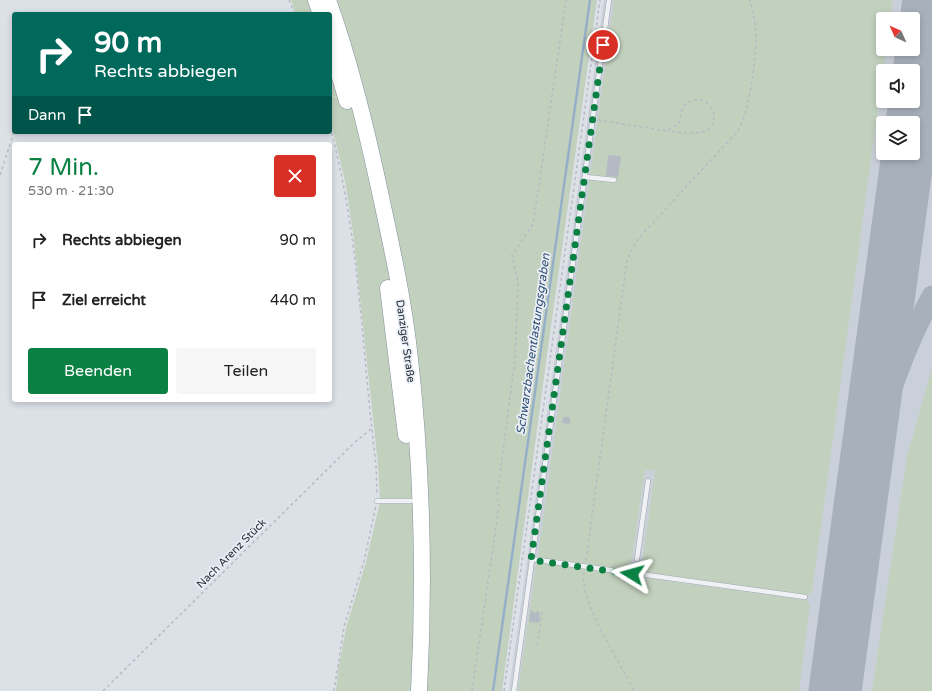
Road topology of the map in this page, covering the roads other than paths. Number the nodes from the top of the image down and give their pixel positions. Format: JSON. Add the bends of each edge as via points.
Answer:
{"nodes":[{"id":1,"x":316,"y":0,"type":"edge"},
{"id":2,"x":328,"y":0,"type":"edge"},
{"id":3,"x":609,"y":0,"type":"edge"},
{"id":4,"x":320,"y":12,"type":"edge"},
{"id":5,"x":332,"y":12,"type":"edge"},
{"id":6,"x":332,"y":13,"type":"edge"},
{"id":7,"x":332,"y":50,"type":"edge"},
{"id":8,"x":586,"y":176,"type":"junction"},
{"id":9,"x":614,"y":180,"type":"dead end"},
{"id":10,"x":648,"y":481,"type":"dead end"},
{"id":11,"x":377,"y":501,"type":"road end"},
{"id":12,"x":411,"y":501,"type":"junction"},
{"id":13,"x":638,"y":559,"type":"dead end"},
{"id":14,"x":531,"y":560,"type":"junction"},
{"id":15,"x":804,"y":597,"type":"dead end"},
{"id":16,"x":408,"y":691,"type":"edge"},
{"id":17,"x":419,"y":691,"type":"edge"},
{"id":18,"x":514,"y":691,"type":"edge"}],
"edges":[{"from":1,"to":4,"type":"highway"},
{"from":2,"to":5,"type":"highway","name":"Danziger Straße"},
{"from":3,"to":8,"type":"lane"},
{"from":6,"to":17,"type":"highway","name":"Danziger Straße","via":[[373,156],[396,264],[409,348],[421,501],[423,564]]},
{"from":7,"to":12,"type":"highway","name":"Danziger Straße","via":[[362,159],[385,268],[398,354]]},
{"from":8,"to":9,"type":"lane"},
{"from":8,"to":14,"type":"lane"},
{"from":10,"to":13,"type":"lane"},
{"from":11,"to":12,"type":"lane"},
{"from":12,"to":16,"type":"highway","name":"Danziger Straße","via":[[413,562]]},
{"from":14,"to":15,"type":"lane"},
{"from":14,"to":18,"type":"lane"}]}
